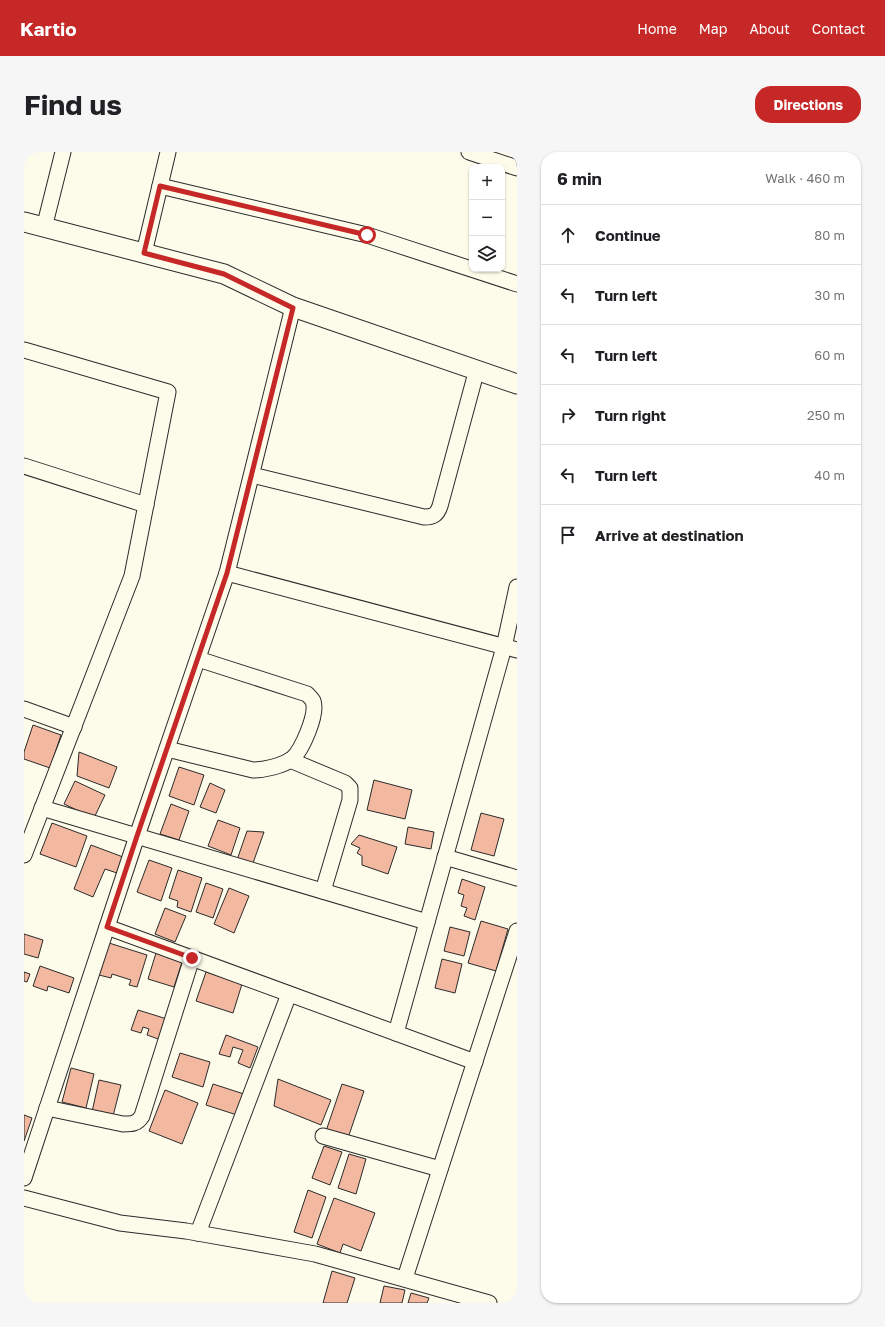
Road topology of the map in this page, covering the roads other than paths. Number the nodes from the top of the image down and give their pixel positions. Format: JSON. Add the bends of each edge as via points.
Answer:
{"nodes":[{"id":1,"x":63,"y":152,"type":"edge"},
{"id":2,"x":168,"y":152,"type":"edge"},
{"id":3,"x":469,"y":152,"type":"edge"},
{"id":4,"x":517,"y":168,"type":"edge"},
{"id":5,"x":160,"y":186,"type":"junction"},
{"id":6,"x":24,"y":222,"type":"edge"},
{"id":7,"x":44,"y":228,"type":"junction"},
{"id":8,"x":144,"y":253,"type":"junction"},
{"id":9,"x":517,"y":284,"type":"edge"},
{"id":10,"x":293,"y":308,"type":"junction"},
{"id":11,"x":24,"y":350,"type":"edge"},
{"id":12,"x":477,"y":369,"type":"junction"},
{"id":13,"x":517,"y":384,"type":"edge"},
{"id":14,"x":24,"y":466,"type":"edge"},
{"id":15,"x":252,"y":475,"type":"junction"},
{"id":16,"x":146,"y":504,"type":"junction"},
{"id":17,"x":227,"y":573,"type":"junction"},
{"id":18,"x":517,"y":587,"type":"edge"},
{"id":19,"x":511,"y":648,"type":"edge"},
{"id":20,"x":198,"y":659,"type":"junction"},
{"id":21,"x":24,"y":710,"type":"edge"},
{"id":22,"x":74,"y":727,"type":"junction"},
{"id":23,"x":167,"y":749,"type":"junction"},
{"id":24,"x":290,"y":760,"type":"junction"},
{"id":25,"x":42,"y":808,"type":"junction"},
{"id":26,"x":137,"y":836,"type":"junction"},
{"id":27,"x":24,"y":855,"type":"edge"},
{"id":28,"x":445,"y":857,"type":"junction"},
{"id":29,"x":517,"y":878,"type":"edge"},
{"id":30,"x":323,"y":891,"type":"junction"},
{"id":31,"x":427,"y":922,"type":"junction"},
{"id":32,"x":107,"y":927,"type":"junction"},
{"id":33,"x":517,"y":931,"type":"edge"},
{"id":34,"x":192,"y":958,"type":"junction"},
{"id":35,"x":290,"y":994,"type":"junction"},
{"id":36,"x":396,"y":1033,"type":"junction"},
{"id":37,"x":475,"y":1062,"type":"junction"},
{"id":38,"x":47,"y":1108,"type":"junction"},
{"id":39,"x":323,"y":1136,"type":"dead end"},
{"id":40,"x":440,"y":1169,"type":"junction"},
{"id":41,"x":24,"y":1178,"type":"edge"},
{"id":42,"x":24,"y":1198,"type":"edge"},
{"id":43,"x":198,"y":1233,"type":"junction"},
{"id":44,"x":405,"y":1278,"type":"junction"},
{"id":45,"x":489,"y":1303,"type":"edge"}],
"edges":[{"from":1,"to":7,"type":"street"},
{"from":2,"to":5,"type":"street"},
{"from":3,"to":4,"type":"street"},
{"from":5,"to":8,"type":"street"},
{"from":5,"to":9,"type":"street","via":[[367,235]]},
{"from":6,"to":7,"type":"street"},
{"from":7,"to":8,"type":"street"},
{"from":8,"to":10,"type":"street","via":[[224,274]]},
{"from":10,"to":12,"type":"street"},
{"from":10,"to":15,"type":"street"},
{"from":11,"to":16,"type":"street","via":[[168,392]]},
{"from":12,"to":13,"type":"street"},
{"from":12,"to":15,"type":"street","via":[[440,506],[432,517]]},
{"from":14,"to":16,"type":"street"},
{"from":15,"to":17,"type":"street"},
{"from":16,"to":22,"type":"street","via":[[132,576]]},
{"from":17,"to":19,"type":"street"},
{"from":17,"to":20,"type":"street"},
{"from":18,"to":19,"type":"street"},
{"from":19,"to":28,"type":"street"},
{"from":20,"to":23,"type":"street"},
{"from":20,"to":24,"type":"street","via":[[307,694],[313,701],[314,708],[305,741]]},
{"from":21,"to":22,"type":"street"},
{"from":22,"to":25,"type":"street"},
{"from":23,"to":24,"type":"street","via":[[253,770],[265,770]]},
{"from":23,"to":26,"type":"street"},
{"from":24,"to":30,"type":"street","via":[[345,783],[350,788],[350,800]]},
{"from":25,"to":26,"type":"street"},
{"from":25,"to":27,"type":"street"},
{"from":26,"to":30,"type":"street"},
{"from":26,"to":32,"type":"street"},
{"from":28,"to":29,"type":"street"},
{"from":28,"to":31,"type":"street"},
{"from":30,"to":31,"type":"street"},
{"from":31,"to":36,"type":"street"},
{"from":32,"to":34,"type":"street"},
{"from":32,"to":38,"type":"street"},
{"from":33,"to":37,"type":"street"},
{"from":34,"to":35,"type":"street"},
{"from":34,"to":38,"type":"street","via":[[138,1122],[123,1124]]},
{"from":35,"to":36,"type":"street"},
{"from":35,"to":43,"type":"street"},
{"from":36,"to":37,"type":"street"},
{"from":37,"to":40,"type":"street"},
{"from":38,"to":41,"type":"street"},
{"from":39,"to":40,"type":"street"},
{"from":40,"to":44,"type":"street"},
{"from":42,"to":43,"type":"street","via":[[120,1223]]},
{"from":43,"to":44,"type":"street","via":[[315,1254]]},
{"from":44,"to":45,"type":"street"}]}
